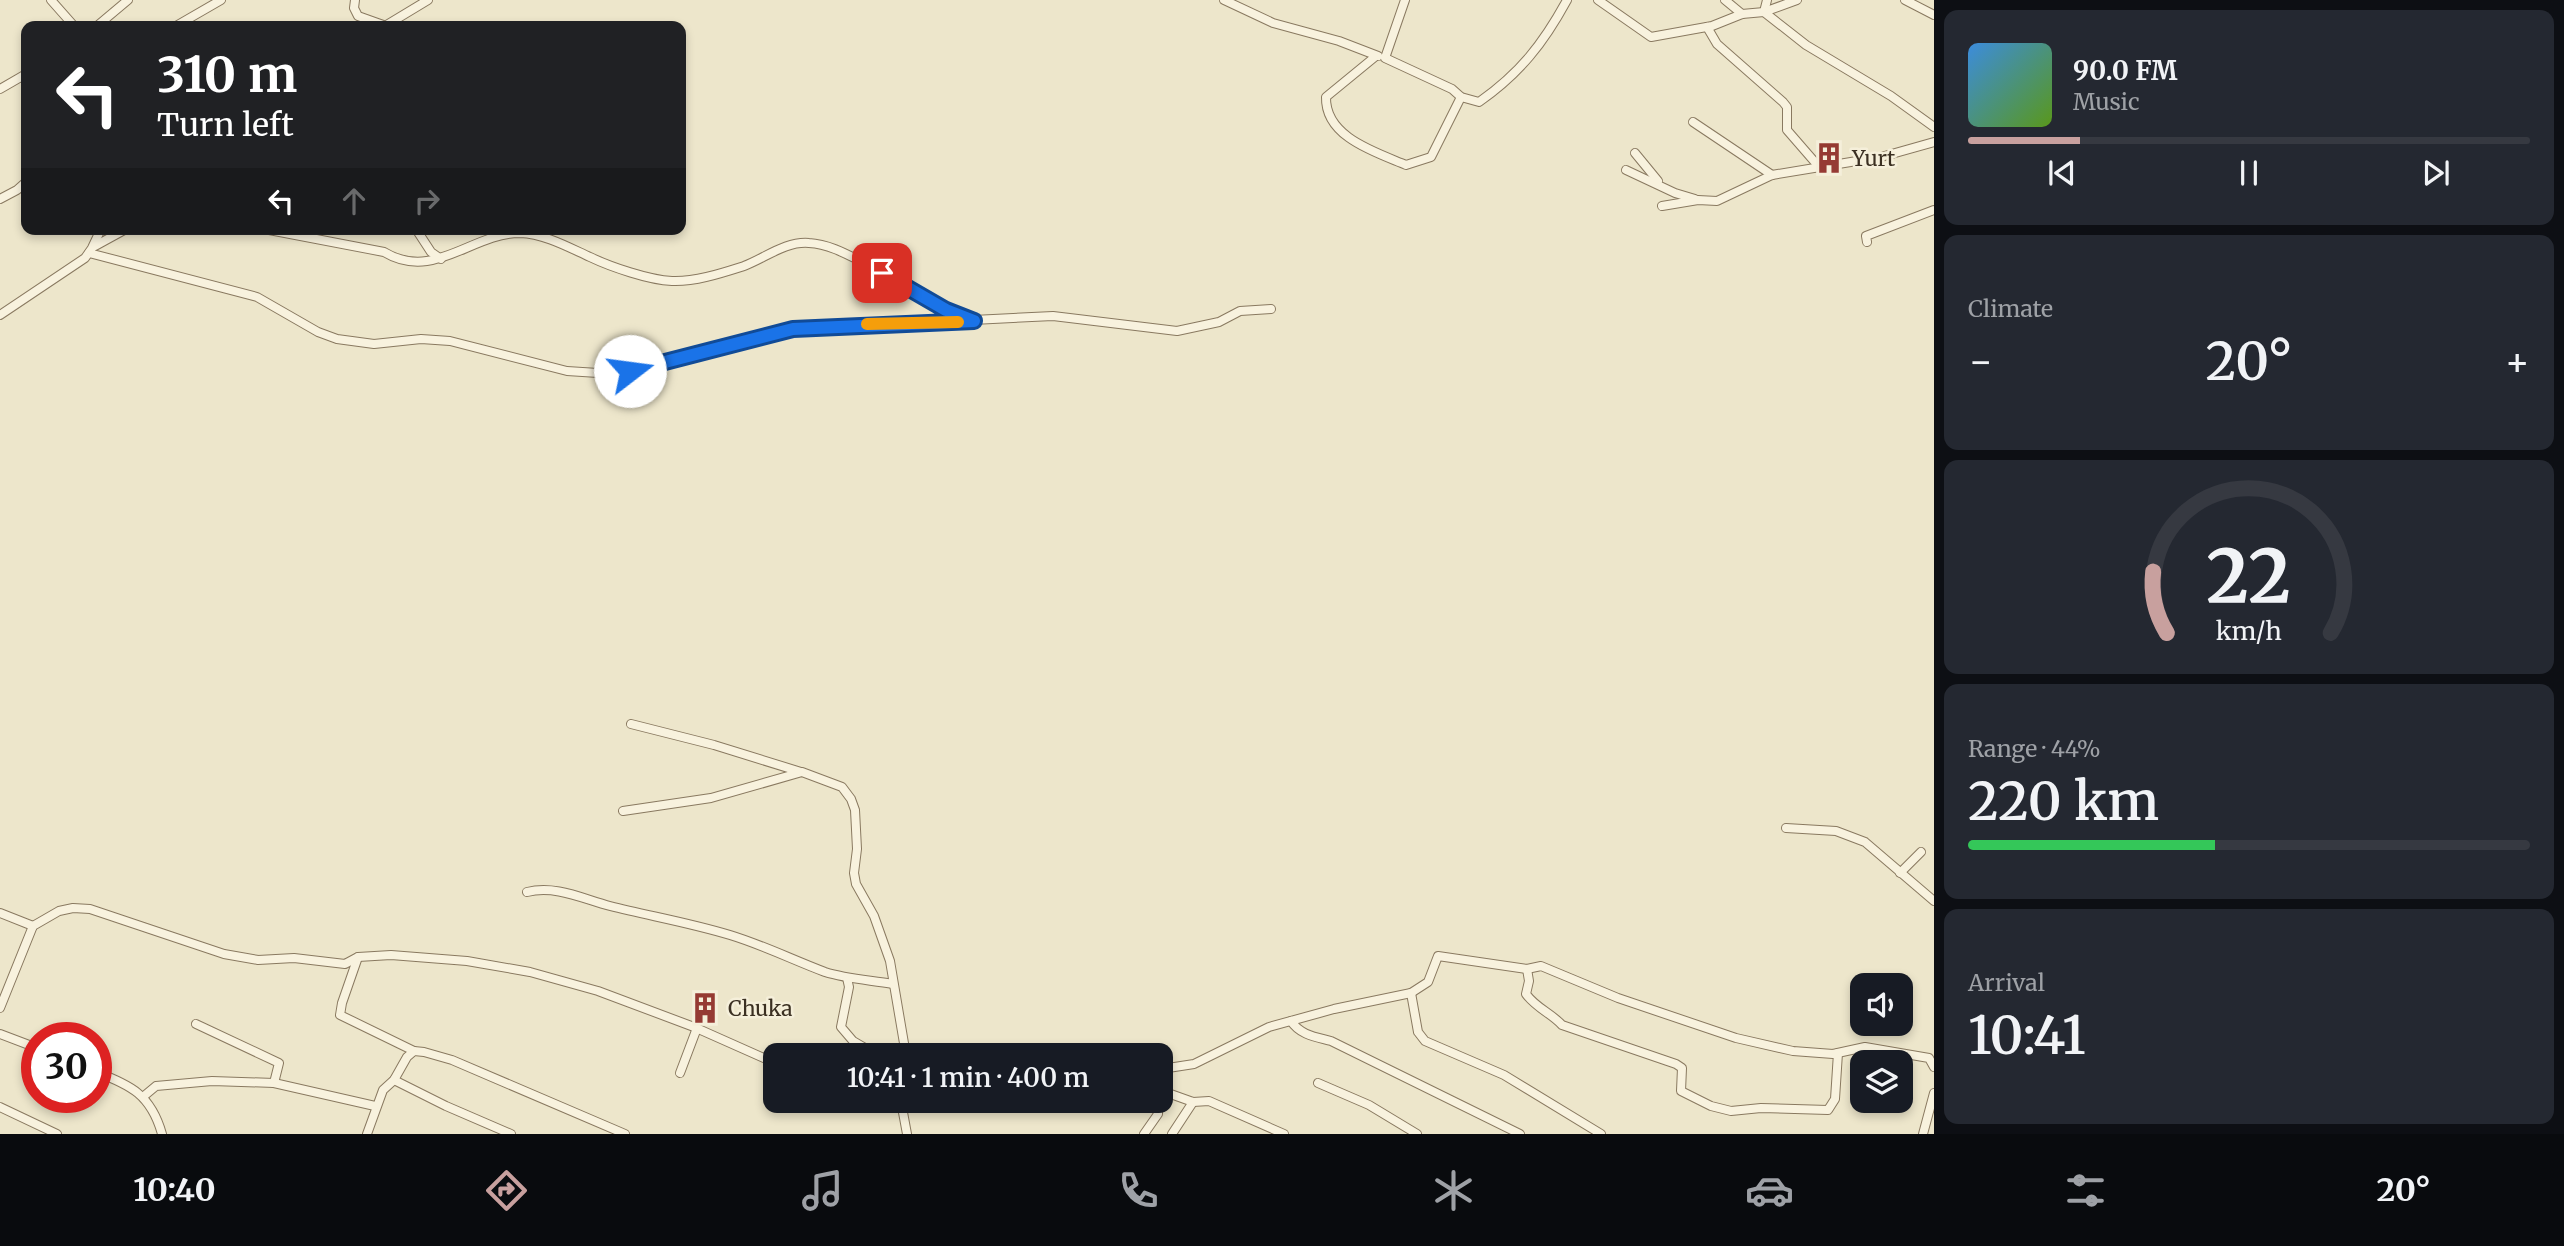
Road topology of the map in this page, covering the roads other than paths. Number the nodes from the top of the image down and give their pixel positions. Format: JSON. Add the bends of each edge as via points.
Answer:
{"nodes":[{"id":1,"x":51,"y":0,"type":"edge"},
{"id":2,"x":128,"y":0,"type":"edge"},
{"id":3,"x":221,"y":0,"type":"edge"},
{"id":4,"x":355,"y":0,"type":"edge"},
{"id":5,"x":428,"y":0,"type":"edge"},
{"id":6,"x":1224,"y":0,"type":"edge"},
{"id":7,"x":1405,"y":0,"type":"edge"},
{"id":8,"x":1567,"y":0,"type":"edge"},
{"id":9,"x":1598,"y":0,"type":"edge"},
{"id":10,"x":1725,"y":0,"type":"edge"},
{"id":11,"x":1767,"y":0,"type":"edge"},
{"id":12,"x":1797,"y":0,"type":"edge"},
{"id":13,"x":1905,"y":0,"type":"edge"},
{"id":14,"x":1764,"y":12,"type":"junction"},
{"id":15,"x":1742,"y":15,"type":"junction"},
{"id":16,"x":1934,"y":15,"type":"edge"},
{"id":17,"x":70,"y":21,"type":"edge"},
{"id":18,"x":103,"y":21,"type":"edge"},
{"id":19,"x":185,"y":21,"type":"edge"},
{"id":20,"x":372,"y":21,"type":"edge"},
{"id":21,"x":393,"y":21,"type":"edge"},
{"id":22,"x":1707,"y":27,"type":"junction"},
{"id":23,"x":1380,"y":57,"type":"junction"},
{"id":24,"x":21,"y":77,"type":"edge"},
{"id":25,"x":0,"y":89,"type":"edge"},
{"id":26,"x":1461,"y":97,"type":"junction"},
{"id":27,"x":1693,"y":122,"type":"dead end"},
{"id":28,"x":1934,"y":127,"type":"edge"},
{"id":29,"x":1934,"y":142,"type":"edge"},
{"id":30,"x":1635,"y":153,"type":"dead end"},
{"id":31,"x":1820,"y":168,"type":"junction"},
{"id":32,"x":1626,"y":170,"type":"dead end"},
{"id":33,"x":1772,"y":175,"type":"junction"},
{"id":34,"x":1663,"y":186,"type":"junction"},
{"id":35,"x":21,"y":187,"type":"edge"},
{"id":36,"x":0,"y":199,"type":"edge"},
{"id":37,"x":1698,"y":200,"type":"junction"},
{"id":38,"x":1662,"y":206,"type":"dead end"},
{"id":39,"x":1934,"y":209,"type":"edge"},
{"id":40,"x":98,"y":235,"type":"edge"},
{"id":41,"x":114,"y":235,"type":"edge"},
{"id":42,"x":295,"y":235,"type":"edge"},
{"id":43,"x":420,"y":235,"type":"edge"},
{"id":44,"x":503,"y":235,"type":"edge"},
{"id":45,"x":530,"y":235,"type":"edge"},
{"id":46,"x":1867,"y":242,"type":"dead end"},
{"id":47,"x":90,"y":251,"type":"junction"},
{"id":48,"x":441,"y":259,"type":"junction"},
{"id":49,"x":1271,"y":309,"type":"dead end"},
{"id":50,"x":0,"y":315,"type":"edge"},
{"id":51,"x":974,"y":321,"type":"junction"},
{"id":52,"x":631,"y":724,"type":"dead end"},
{"id":53,"x":802,"y":772,"type":"junction"},
{"id":54,"x":828,"y":777,"type":"dead end"},
{"id":55,"x":623,"y":811,"type":"dead end"},
{"id":56,"x":1786,"y":828,"type":"dead end"},
{"id":57,"x":1922,"y":852,"type":"dead end"},
{"id":58,"x":1900,"y":873,"type":"junction"},
{"id":59,"x":527,"y":892,"type":"dead end"},
{"id":60,"x":1934,"y":901,"type":"edge"},
{"id":61,"x":0,"y":913,"type":"edge"},
{"id":62,"x":33,"y":926,"type":"junction"},
{"id":63,"x":358,"y":957,"type":"junction"},
{"id":64,"x":1527,"y":969,"type":"junction"},
{"id":65,"x":847,"y":978,"type":"junction"},
{"id":66,"x":893,"y":984,"type":"junction"},
{"id":67,"x":1411,"y":993,"type":"junction"},
{"id":68,"x":0,"y":1008,"type":"edge"},
{"id":69,"x":1292,"y":1021,"type":"junction"},
{"id":70,"x":196,"y":1024,"type":"dead end"},
{"id":71,"x":697,"y":1028,"type":"junction"},
{"id":72,"x":0,"y":1034,"type":"edge"},
{"id":73,"x":21,"y":1042,"type":"edge"},
{"id":74,"x":856,"y":1043,"type":"edge"},
{"id":75,"x":904,"y":1043,"type":"edge"},
{"id":76,"x":414,"y":1051,"type":"junction"},
{"id":77,"x":1838,"y":1053,"type":"junction"},
{"id":78,"x":763,"y":1058,"type":"edge"},
{"id":79,"x":1173,"y":1067,"type":"edge"},
{"id":80,"x":1934,"y":1067,"type":"edge"},
{"id":81,"x":680,"y":1073,"type":"dead end"},
{"id":82,"x":112,"y":1078,"type":"edge"},
{"id":83,"x":394,"y":1080,"type":"junction"},
{"id":84,"x":274,"y":1083,"type":"junction"},
{"id":85,"x":1318,"y":1083,"type":"dead end"},
{"id":86,"x":1934,"y":1093,"type":"edge"},
{"id":87,"x":1173,"y":1095,"type":"edge"},
{"id":88,"x":144,"y":1096,"type":"junction"},
{"id":89,"x":1193,"y":1102,"type":"junction"},
{"id":90,"x":375,"y":1105,"type":"junction"},
{"id":91,"x":0,"y":1107,"type":"edge"},
{"id":92,"x":904,"y":1113,"type":"edge"},
{"id":93,"x":1158,"y":1113,"type":"edge"},
{"id":94,"x":57,"y":1134,"type":"edge"},
{"id":95,"x":162,"y":1134,"type":"edge"},
{"id":96,"x":367,"y":1134,"type":"edge"},
{"id":97,"x":511,"y":1134,"type":"edge"},
{"id":98,"x":625,"y":1134,"type":"edge"},
{"id":99,"x":907,"y":1134,"type":"edge"},
{"id":100,"x":1145,"y":1134,"type":"edge"},
{"id":101,"x":1172,"y":1134,"type":"edge"},
{"id":102,"x":1284,"y":1134,"type":"edge"},
{"id":103,"x":1417,"y":1134,"type":"edge"},
{"id":104,"x":1520,"y":1134,"type":"edge"},
{"id":105,"x":1601,"y":1134,"type":"edge"},
{"id":106,"x":1923,"y":1134,"type":"edge"}],
"edges":[{"from":1,"to":17,"type":"street"},
{"from":2,"to":18,"type":"street"},
{"from":3,"to":19,"type":"street"},
{"from":4,"to":20,"type":"street","via":[[358,16]]},
{"from":5,"to":21,"type":"street"},
{"from":6,"to":23,"type":"street","via":[[1273,23]]},
{"from":7,"to":23,"type":"street"},
{"from":8,"to":26,"type":"street","via":[[1548,35],[1507,83],[1479,102]]},
{"from":9,"to":22,"type":"street","via":[[1651,37]]},
{"from":10,"to":15,"type":"street"},
{"from":11,"to":14,"type":"street"},
{"from":12,"to":14,"type":"street"},
{"from":13,"to":16,"type":"street"},
{"from":14,"to":15,"type":"street"},
{"from":14,"to":28,"type":"street","via":[[1806,45]]},
{"from":15,"to":22,"type":"street"},
{"from":22,"to":31,"type":"street","via":[[1717,44],[1783,102],[1787,130]]},
{"from":23,"to":26,"type":"street"},
{"from":23,"to":26,"type":"street","via":[[1326,97],[1325,110],[1332,123],[1363,146],[1406,164],[1431,157]]},
{"from":24,"to":25,"type":"street"},
{"from":27,"to":33,"type":"street"},
{"from":29,"to":31,"type":"street"},
{"from":30,"to":34,"type":"street"},
{"from":31,"to":33,"type":"street"},
{"from":32,"to":34,"type":"street"},
{"from":33,"to":37,"type":"street","via":[[1717,201]]},
{"from":34,"to":37,"type":"street"},
{"from":35,"to":36,"type":"street"},
{"from":37,"to":38,"type":"street"},
{"from":39,"to":46,"type":"street","via":[[1866,236]]},
{"from":40,"to":47,"type":"street"},
{"from":41,"to":47,"type":"street"},
{"from":42,"to":48,"type":"street","via":[[384,252],[397,260]]},
{"from":43,"to":48,"type":"street","via":[[430,252]]},
{"from":44,"to":48,"type":"street"},
{"from":45,"to":51,"type":"street","via":[[670,281],[745,266],[790,245],[809,243],[843,252]]},
{"from":47,"to":50,"type":"street"},
{"from":47,"to":51,"type":"street","via":[[257,298],[337,340],[374,344],[450,341],[567,372],[630,371],[793,329]]},
{"from":49,"to":51,"type":"street","via":[[1240,311],[1219,322],[1177,331],[1053,316]]},
{"from":52,"to":53,"type":"street"},
{"from":53,"to":54,"type":"street"},
{"from":53,"to":55,"type":"street","via":[[711,798]]},
{"from":53,"to":66,"type":"street","via":[[842,787],[851,799],[856,824],[856,884],[874,916]]},
{"from":56,"to":58,"type":"street","via":[[1836,831],[1865,842]]},
{"from":57,"to":58,"type":"street"},
{"from":58,"to":60,"type":"street"},
{"from":59,"to":65,"type":"street","via":[[560,891],[728,934]]},
{"from":61,"to":62,"type":"street"},
{"from":62,"to":63,"type":"street","via":[[59,911],[90,909],[224,954],[345,964]]},
{"from":62,"to":68,"type":"street"},
{"from":63,"to":71,"type":"street","via":[[467,961],[530,972],[598,991]]},
{"from":63,"to":76,"type":"street","via":[[340,1015]]},
{"from":64,"to":67,"type":"street","via":[[1438,956],[1428,982]]},
{"from":64,"to":77,"type":"street","via":[[1541,966],[1735,1038],[1793,1051]]},
{"from":64,"to":77,"type":"street","via":[[1526,995],[1562,1025],[1682,1068],[1681,1091],[1721,1109],[1828,1110],[1835,1099]]},
{"from":65,"to":66,"type":"street"},
{"from":65,"to":74,"type":"street","via":[[841,1027]]},
{"from":66,"to":75,"type":"street"},
{"from":67,"to":69,"type":"street"},
{"from":67,"to":105,"type":"street","via":[[1418,1032],[1425,1041],[1504,1075]]},
{"from":69,"to":79,"type":"street","via":[[1269,1027],[1194,1064]]},
{"from":69,"to":104,"type":"street","via":[[1304,1033],[1343,1047]]},
{"from":70,"to":84,"type":"street","via":[[279,1063]]},
{"from":71,"to":78,"type":"street"},
{"from":71,"to":81,"type":"street"},
{"from":72,"to":73,"type":"street"},
{"from":76,"to":83,"type":"street"},
{"from":76,"to":98,"type":"street","via":[[452,1060]]},
{"from":77,"to":80,"type":"street","via":[[1865,1047],[1929,1058]]},
{"from":82,"to":88,"type":"street"},
{"from":83,"to":90,"type":"street"},
{"from":83,"to":97,"type":"street"},
{"from":84,"to":88,"type":"street","via":[[212,1081],[156,1086]]},
{"from":84,"to":90,"type":"street"},
{"from":85,"to":103,"type":"street","via":[[1369,1105]]},
{"from":86,"to":106,"type":"street"},
{"from":87,"to":89,"type":"street"},
{"from":88,"to":95,"type":"street"},
{"from":89,"to":101,"type":"street"},
{"from":89,"to":102,"type":"street","via":[[1209,1101]]},
{"from":90,"to":96,"type":"street"},
{"from":91,"to":94,"type":"street"},
{"from":92,"to":99,"type":"street"},
{"from":93,"to":100,"type":"street"}]}
